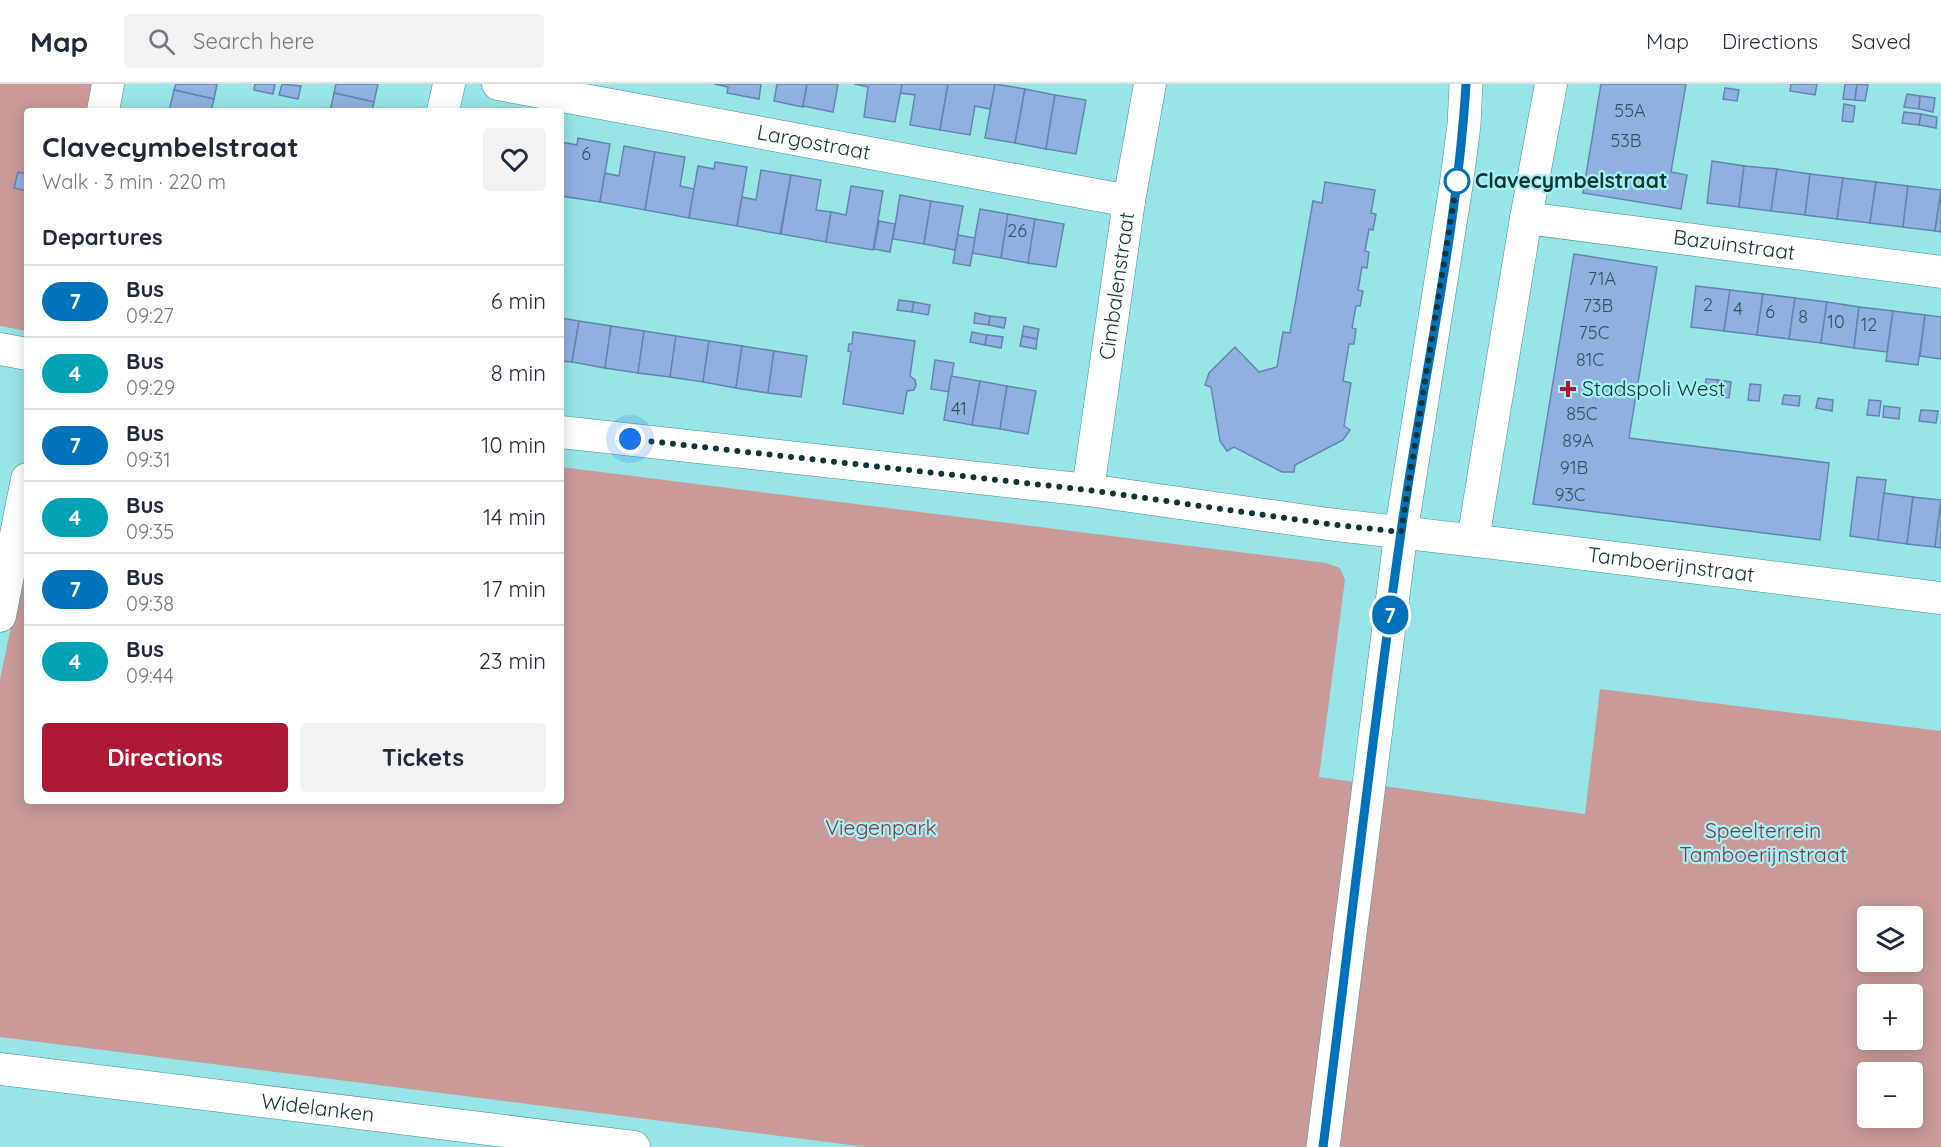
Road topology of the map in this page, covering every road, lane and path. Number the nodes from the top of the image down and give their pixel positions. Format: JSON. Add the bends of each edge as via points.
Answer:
{"nodes":[{"id":1,"x":108,"y":84,"type":"edge"},
{"id":2,"x":449,"y":84,"type":"edge"},
{"id":3,"x":498,"y":84,"type":"edge"},
{"id":4,"x":1150,"y":84,"type":"edge"},
{"id":5,"x":1466,"y":84,"type":"edge"},
{"id":6,"x":1551,"y":84,"type":"edge"},
{"id":7,"x":104,"y":108,"type":"edge"},
{"id":8,"x":444,"y":108,"type":"edge"},
{"id":9,"x":1130,"y":201,"type":"junction"},
{"id":10,"x":1526,"y":218,"type":"junction"},
{"id":11,"x":1941,"y":272,"type":"edge"},
{"id":12,"x":0,"y":349,"type":"edge"},
{"id":13,"x":24,"y":353,"type":"edge"},
{"id":14,"x":564,"y":432,"type":"edge"},
{"id":15,"x":1088,"y":490,"type":"junction"},
{"id":16,"x":24,"y":494,"type":"edge"},
{"id":17,"x":1401,"y":532,"type":"junction"},
{"id":18,"x":1473,"y":540,"type":"junction"},
{"id":19,"x":1941,"y":598,"type":"edge"},
{"id":20,"x":0,"y":616,"type":"edge"},
{"id":21,"x":0,"y":1068,"type":"edge"},
{"id":22,"x":634,"y":1147,"type":"edge"},
{"id":23,"x":1323,"y":1147,"type":"edge"}],
"edges":[{"from":1,"to":7,"type":"street"},
{"from":2,"to":8,"type":"street"},
{"from":3,"to":9,"type":"street","name":"Largostraat"},
{"from":4,"to":9,"type":"street","name":"Cimbalenstraat"},
{"from":5,"to":17,"type":"street","via":[[1456,186]]},
{"from":6,"to":10,"type":"street"},
{"from":9,"to":15,"type":"street","name":"Cimbalenstraat"},
{"from":10,"to":11,"type":"street","name":"Bazuinstraat"},
{"from":10,"to":18,"type":"street"},
{"from":12,"to":13,"type":"street"},
{"from":14,"to":15,"type":"street","name":"Tamboerijnstraat"},
{"from":15,"to":17,"type":"street","name":"Tamboerijnstraat"},
{"from":16,"to":20,"type":"street"},
{"from":17,"to":18,"type":"street","name":"Tamboerijnstraat"},
{"from":17,"to":23,"type":"street"},
{"from":18,"to":19,"type":"street","name":"Tamboerijnstraat"},
{"from":21,"to":22,"type":"street","name":"Widelanken"}]}
